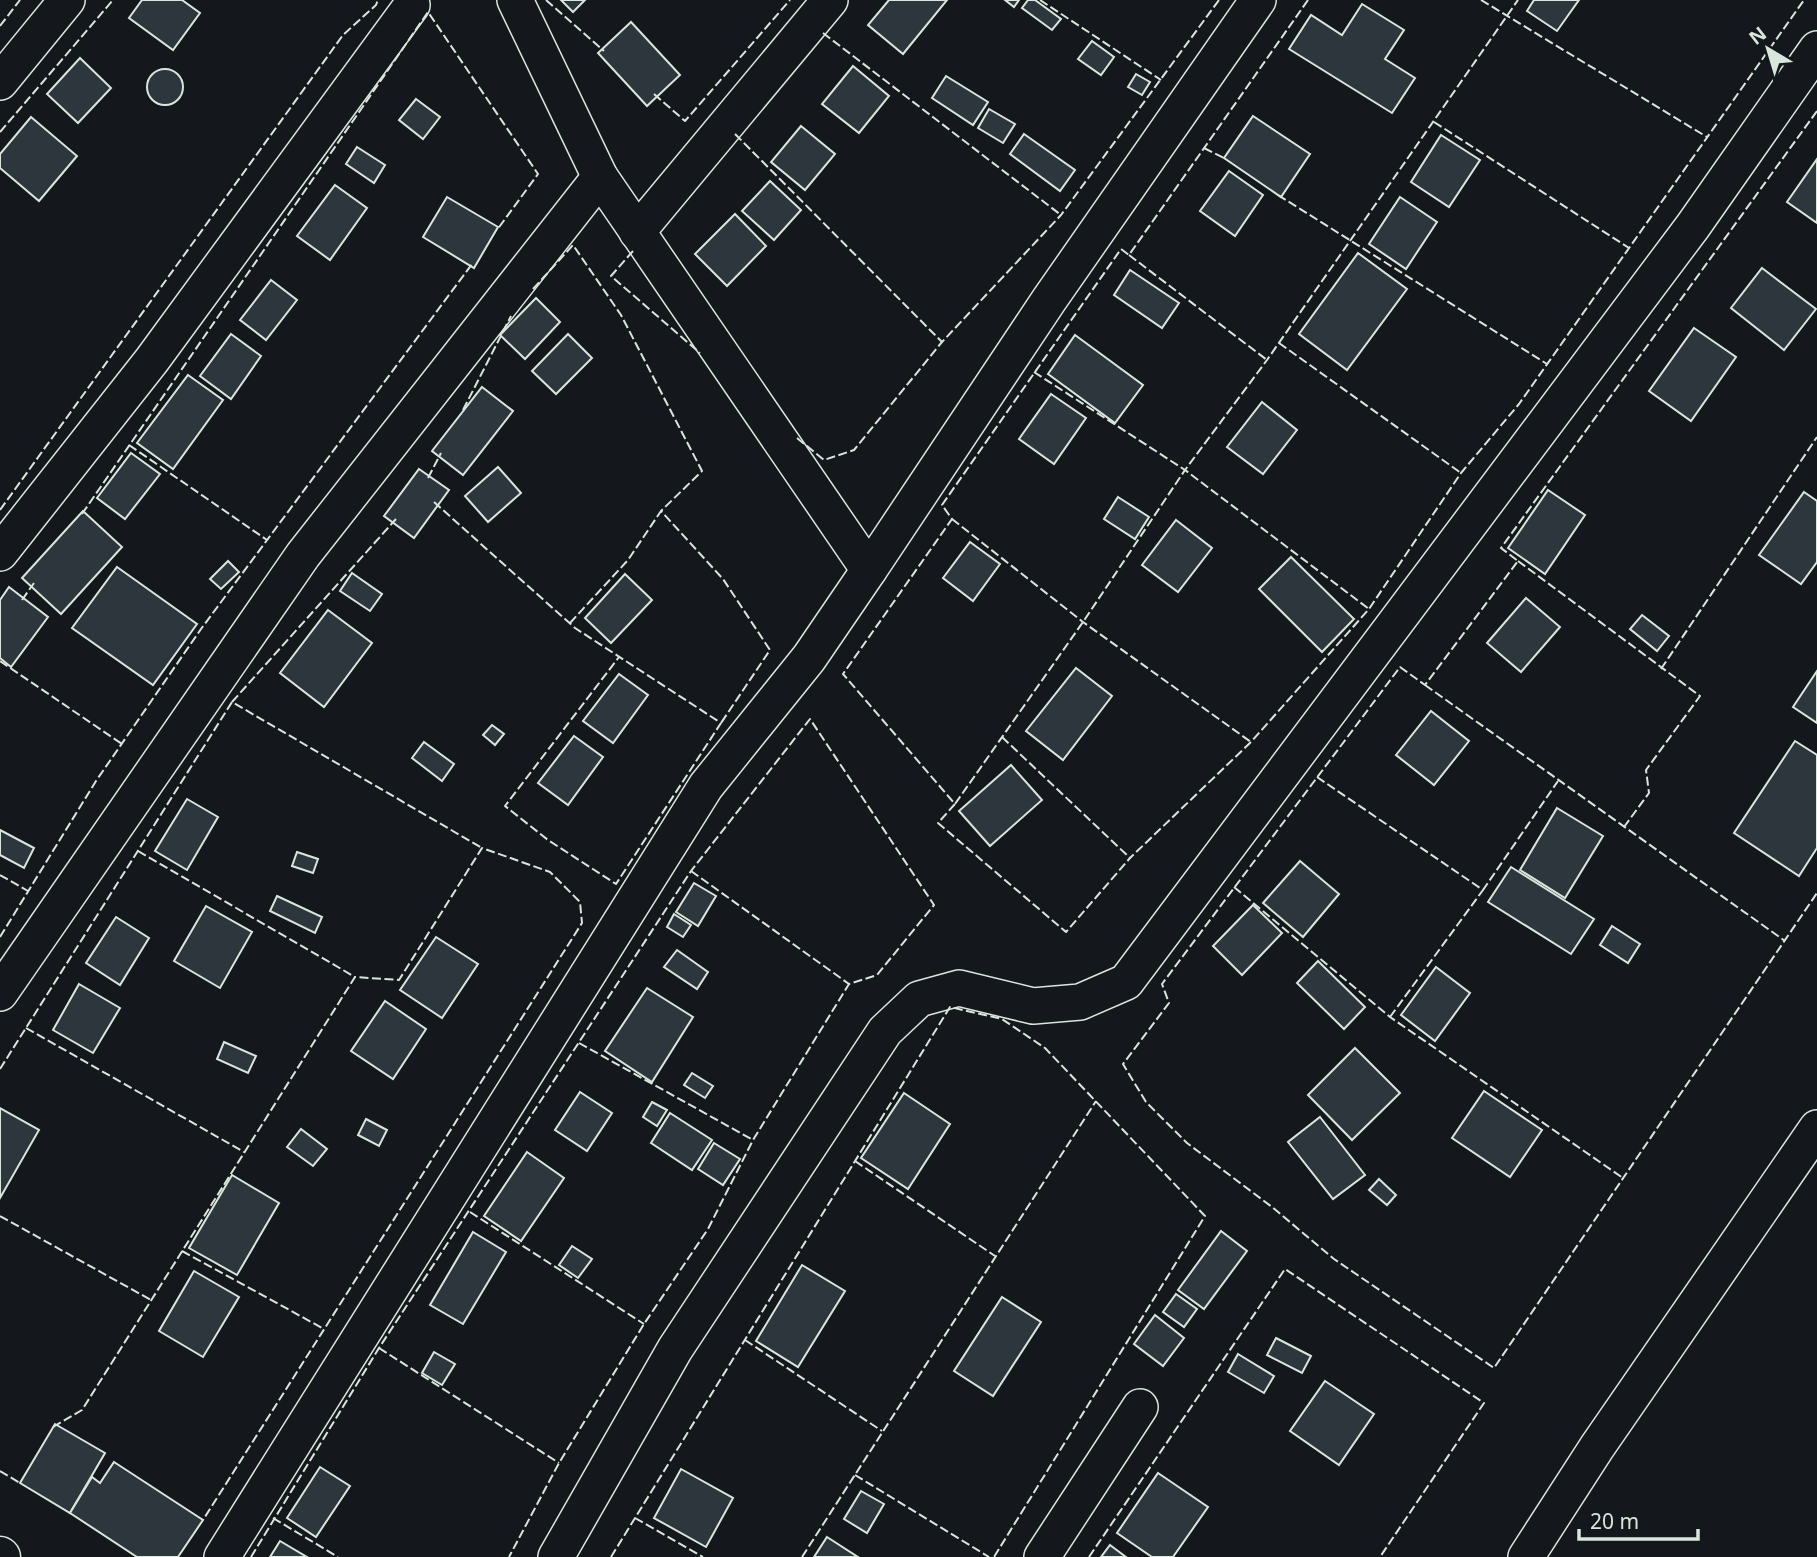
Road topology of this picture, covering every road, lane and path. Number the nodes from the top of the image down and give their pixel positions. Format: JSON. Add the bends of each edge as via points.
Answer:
{"nodes":[{"id":1,"x":66,"y":0,"type":"edge"},
{"id":2,"x":515,"y":0,"type":"edge"},
{"id":3,"x":830,"y":0,"type":"edge"},
{"id":4,"x":1258,"y":0,"type":"edge"},
{"id":5,"x":412,"y":5,"type":"dead end"},
{"id":6,"x":1817,"y":49,"type":"edge"},
{"id":7,"x":0,"y":82,"type":"edge"},
{"id":8,"x":600,"y":177,"type":"junction"},
{"id":9,"x":637,"y":232,"type":"junction"},
{"id":10,"x":0,"y":554,"type":"edge"},
{"id":11,"x":869,"y":570,"type":"junction"},
{"id":12,"x":0,"y":993,"type":"edge"},
{"id":13,"x":1817,"y":1128,"type":"edge"},
{"id":14,"x":1140,"y":1407,"type":"dead end"},
{"id":15,"x":222,"y":1557,"type":"edge"},
{"id":16,"x":556,"y":1557,"type":"edge"},
{"id":17,"x":1042,"y":1557,"type":"edge"},
{"id":18,"x":1526,"y":1557,"type":"edge"}],
"edges":[{"from":1,"to":7,"type":"street"},
{"from":2,"to":8,"type":"street"},
{"from":3,"to":9,"type":"street"},
{"from":4,"to":11,"type":"street","via":[[1049,300]]},
{"from":5,"to":10,"type":"street","via":[[152,360]]},
{"from":6,"to":16,"type":"street","via":[[1693,226],[1126,982],[1080,1002],[1033,1006],[959,988],[919,999],[885,1031],[675,1349]]},
{"from":8,"to":9,"type":"street"},
{"from":8,"to":12,"type":"street","via":[[303,555]]},
{"from":9,"to":11,"type":"street"},
{"from":11,"to":15,"type":"street","via":[[809,658],[705,786]]},
{"from":13,"to":18,"type":"street"},
{"from":14,"to":17,"type":"street"}]}
